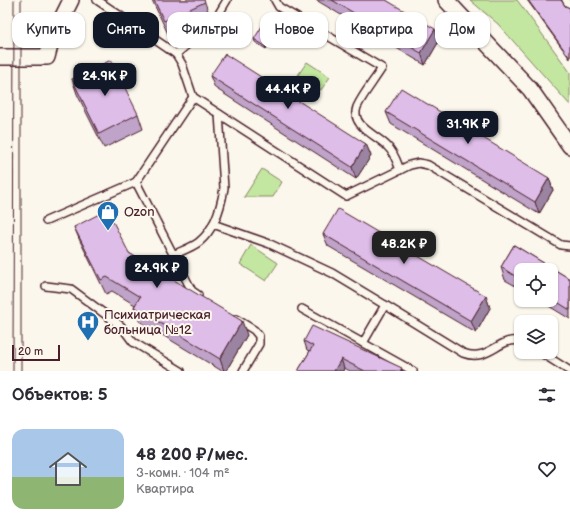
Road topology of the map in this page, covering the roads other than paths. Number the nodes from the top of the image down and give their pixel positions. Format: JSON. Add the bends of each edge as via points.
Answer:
{"nodes":[{"id":1,"x":71,"y":0,"type":"edge"},
{"id":2,"x":98,"y":0,"type":"edge"},
{"id":3,"x":227,"y":0,"type":"edge"},
{"id":4,"x":275,"y":0,"type":"edge"},
{"id":5,"x":446,"y":0,"type":"edge"},
{"id":6,"x":566,"y":0,"type":"edge"},
{"id":7,"x":570,"y":6,"type":"edge"},
{"id":8,"x":176,"y":54,"type":"junction"},
{"id":9,"x":0,"y":57,"type":"edge"},
{"id":10,"x":193,"y":97,"type":"junction"},
{"id":11,"x":219,"y":114,"type":"junction"},
{"id":12,"x":570,"y":146,"type":"edge"},
{"id":13,"x":400,"y":170,"type":"junction"},
{"id":14,"x":136,"y":182,"type":"junction"},
{"id":15,"x":46,"y":221,"type":"dead end"},
{"id":16,"x":212,"y":224,"type":"junction"},
{"id":17,"x":570,"y":246,"type":"edge"},
{"id":18,"x":173,"y":255,"type":"junction"},
{"id":19,"x":46,"y":286,"type":"dead end"},
{"id":20,"x":204,"y":299,"type":"edge"},
{"id":21,"x":385,"y":304,"type":"junction"},
{"id":22,"x":302,"y":309,"type":"dead end"},
{"id":23,"x":229,"y":315,"type":"edge"},
{"id":24,"x":514,"y":340,"type":"edge"},
{"id":25,"x":363,"y":343,"type":"junction"},
{"id":26,"x":551,"y":359,"type":"edge"},
{"id":27,"x":181,"y":371,"type":"edge"},
{"id":28,"x":243,"y":371,"type":"edge"},
{"id":29,"x":413,"y":371,"type":"edge"},
{"id":30,"x":570,"y":371,"type":"edge"}],
"edges":[{"from":1,"to":9,"type":"street","via":[[52,38],[47,57]]},
{"from":2,"to":8,"type":"lane"},
{"from":3,"to":8,"type":"lane","via":[[214,22]]},
{"from":4,"to":13,"type":"lane","via":[[279,7],[382,68],[357,108],[356,118],[361,126],[387,145]]},
{"from":5,"to":12,"type":"street","via":[[530,89]]},
{"from":6,"to":7,"type":"lane"},
{"from":8,"to":10,"type":"lane"},
{"from":10,"to":11,"type":"lane"},
{"from":10,"to":14,"type":"lane"},
{"from":11,"to":13,"type":"lane","via":[[346,196]]},
{"from":11,"to":16,"type":"lane","via":[[224,188]]},
{"from":13,"to":17,"type":"lane","via":[[419,163],[428,165],[561,245]]},
{"from":14,"to":15,"type":"lane"},
{"from":14,"to":18,"type":"lane"},
{"from":16,"to":18,"type":"lane","via":[[198,243]]},
{"from":16,"to":21,"type":"lane","via":[[270,244],[332,273]]},
{"from":18,"to":20,"type":"lane","via":[[192,291]]},
{"from":19,"to":27,"type":"lane","via":[[71,289],[121,326],[133,342]]},
{"from":21,"to":24,"type":"lane","via":[[463,353],[473,356],[482,355]]},
{"from":21,"to":25,"type":"lane"},
{"from":22,"to":25,"type":"lane"},
{"from":23,"to":28,"type":"lane","via":[[254,330],[259,336],[259,344]]},
{"from":25,"to":29,"type":"lane"},
{"from":26,"to":30,"type":"lane"}]}
